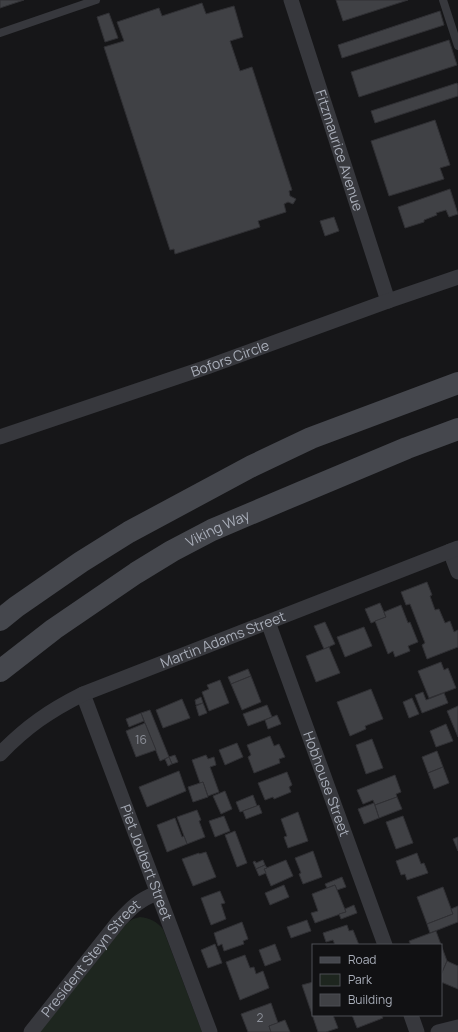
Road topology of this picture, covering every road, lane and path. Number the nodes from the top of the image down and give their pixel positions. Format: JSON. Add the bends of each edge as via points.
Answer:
{"nodes":[{"id":1,"x":96,"y":0,"type":"edge"},
{"id":2,"x":291,"y":0,"type":"edge"},
{"id":3,"x":443,"y":0,"type":"edge"},
{"id":4,"x":0,"y":33,"type":"edge"},
{"id":5,"x":458,"y":46,"type":"edge"},
{"id":6,"x":458,"y":277,"type":"edge"},
{"id":7,"x":388,"y":301,"type":"junction"},
{"id":8,"x":458,"y":383,"type":"edge"},
{"id":9,"x":458,"y":429,"type":"edge"},
{"id":10,"x":0,"y":437,"type":"edge"},
{"id":11,"x":454,"y":550,"type":"edge"},
{"id":12,"x":458,"y":572,"type":"edge"},
{"id":13,"x":0,"y":620,"type":"edge"},
{"id":14,"x":268,"y":622,"type":"junction"},
{"id":15,"x":0,"y":671,"type":"edge"},
{"id":16,"x":82,"y":694,"type":"junction"},
{"id":17,"x":0,"y":754,"type":"edge"},
{"id":18,"x":157,"y":893,"type":"junction"},
{"id":19,"x":385,"y":944,"type":"edge"},
{"id":20,"x":411,"y":1016,"type":"edge"},
{"id":21,"x":458,"y":1027,"type":"edge"},
{"id":22,"x":31,"y":1032,"type":"edge"},
{"id":23,"x":210,"y":1032,"type":"edge"},
{"id":24,"x":417,"y":1032,"type":"edge"},
{"id":25,"x":438,"y":1032,"type":"edge"}],
"edges":[{"from":1,"to":4,"type":"lane"},
{"from":2,"to":7,"type":"street","name":"Fitzmaurice Avenue"},
{"from":3,"to":5,"type":"lane"},
{"from":6,"to":7,"type":"street","name":"Bofors Circle"},
{"from":7,"to":10,"type":"street","name":"Bofors Circle","via":[[207,367]]},
{"from":8,"to":13,"type":"main road","via":[[311,438],[252,466],[128,532]]},
{"from":9,"to":15,"type":"main road","name":"Viking Way","via":[[406,448],[212,530],[104,594]]},
{"from":11,"to":12,"type":"street"},
{"from":11,"to":14,"type":"street","name":"Martin Adams Street"},
{"from":14,"to":16,"type":"street","name":"Martin Adams Street"},
{"from":14,"to":19,"type":"street","name":"Hobhouse Street"},
{"from":16,"to":17,"type":"street","name":"Martin Adams Street","via":[[27,728]]},
{"from":16,"to":18,"type":"street","name":"Piet Joubert Street"},
{"from":18,"to":22,"type":"street","name":"President Steyn Street","via":[[132,907],[119,921]]},
{"from":18,"to":23,"type":"street","name":"Piet Joubert Street"},
{"from":20,"to":24,"type":"street"},
{"from":21,"to":25,"type":"street"}]}
